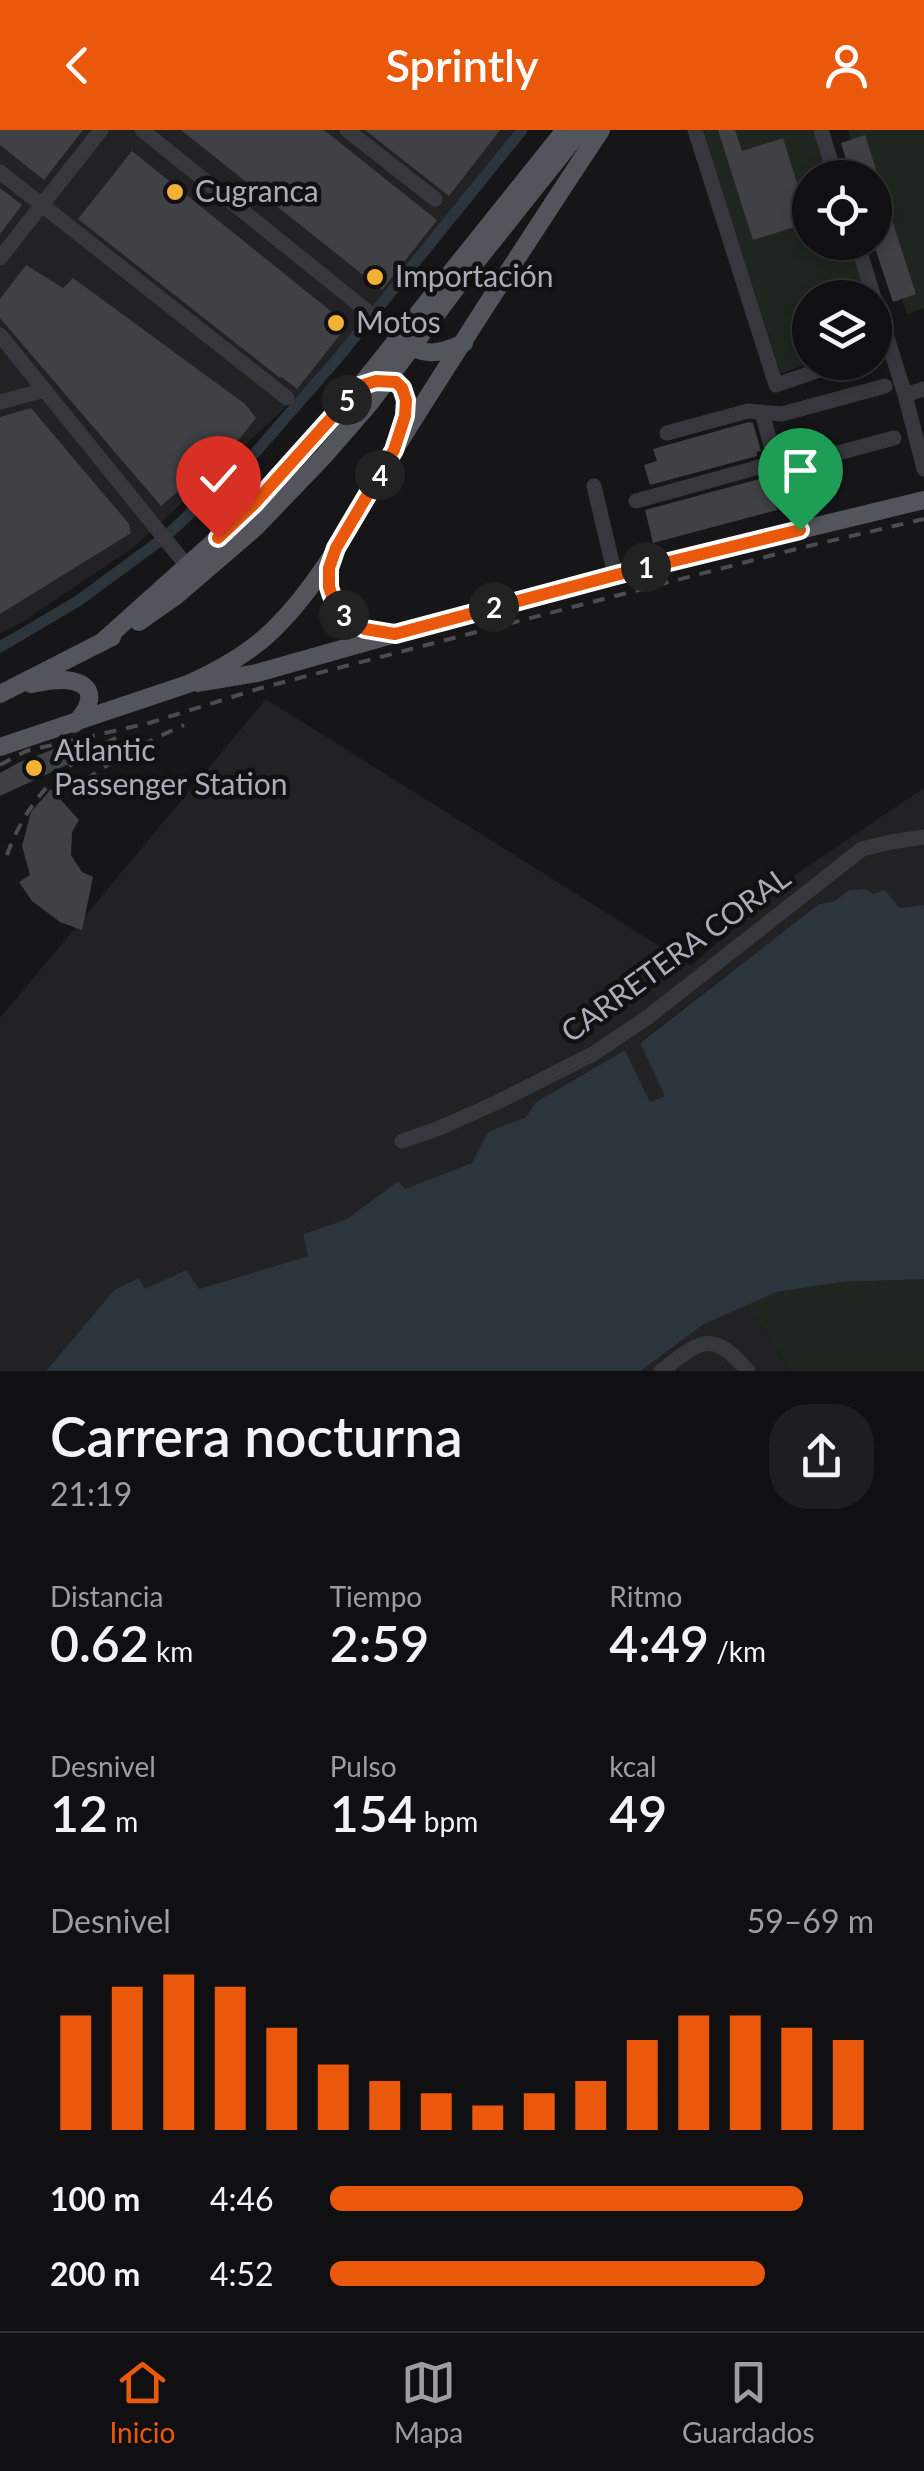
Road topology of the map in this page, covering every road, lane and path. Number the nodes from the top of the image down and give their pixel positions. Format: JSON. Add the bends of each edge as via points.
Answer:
{"nodes":[{"id":1,"x":100,"y":130,"type":"edge"},
{"id":2,"x":142,"y":130,"type":"edge"},
{"id":3,"x":347,"y":130,"type":"edge"},
{"id":4,"x":565,"y":130,"type":"edge"},
{"id":5,"x":581,"y":130,"type":"edge"},
{"id":6,"x":601,"y":130,"type":"edge"},
{"id":7,"x":695,"y":130,"type":"edge"},
{"id":8,"x":821,"y":130,"type":"edge"},
{"id":9,"x":830,"y":160,"type":"edge"},
{"id":10,"x":0,"y":172,"type":"edge"},
{"id":11,"x":435,"y":199,"type":"dead end"},
{"id":12,"x":42,"y":205,"type":"junction"},
{"id":13,"x":0,"y":258,"type":"edge"},
{"id":14,"x":0,"y":335,"type":"edge"},
{"id":15,"x":398,"y":336,"type":"junction"},
{"id":16,"x":464,"y":343,"type":"junction"},
{"id":17,"x":892,"y":369,"type":"edge"},
{"id":18,"x":792,"y":380,"type":"edge"},
{"id":19,"x":360,"y":386,"type":"junction"},
{"id":20,"x":885,"y":386,"type":"dead end"},
{"id":21,"x":924,"y":389,"type":"edge"},
{"id":22,"x":45,"y":390,"type":"junction"},
{"id":23,"x":905,"y":396,"type":"junction"},
{"id":24,"x":287,"y":398,"type":"dead end"},
{"id":25,"x":0,"y":402,"type":"edge"},
{"id":26,"x":762,"y":412,"type":"junction"},
{"id":27,"x":667,"y":432,"type":"dead end"},
{"id":28,"x":894,"y":438,"type":"dead end"},
{"id":29,"x":394,"y":450,"type":"junction"},
{"id":30,"x":781,"y":464,"type":"junction"},
{"id":31,"x":924,"y":470,"type":"edge"},
{"id":32,"x":786,"y":484,"type":"dead end"},
{"id":33,"x":594,"y":486,"type":"dead end"},
{"id":34,"x":924,"y":500,"type":"edge"},
{"id":35,"x":636,"y":501,"type":"dead end"},
{"id":36,"x":800,"y":530,"type":"junction"},
{"id":37,"x":336,"y":548,"type":"junction"},
{"id":38,"x":182,"y":560,"type":"junction"},
{"id":39,"x":616,"y":575,"type":"junction"},
{"id":40,"x":395,"y":634,"type":"junction"},
{"id":41,"x":102,"y":642,"type":"junction"},
{"id":42,"x":188,"y":684,"type":"junction"},
{"id":43,"x":18,"y":686,"type":"junction"},
{"id":44,"x":0,"y":694,"type":"edge"},
{"id":45,"x":74,"y":724,"type":"junction"},
{"id":46,"x":0,"y":748,"type":"edge"},
{"id":47,"x":924,"y":837,"type":"edge"},
{"id":48,"x":402,"y":1141,"type":"dead end"},
{"id":49,"x":661,"y":1371,"type":"edge"},
{"id":50,"x":748,"y":1371,"type":"edge"}],
"edges":[{"from":1,"to":12,"type":"street"},
{"from":2,"to":15,"type":"street"},
{"from":3,"to":11,"type":"street"},
{"from":4,"to":15,"type":"main road"},
{"from":5,"to":41,"type":"main road","bridge":true,"via":[[359,416],[255,528],[176,596]]},
{"from":6,"to":16,"type":"main road"},
{"from":7,"to":18,"type":"street","via":[[776,385]]},
{"from":8,"to":9,"type":"street"},
{"from":10,"to":12,"type":"street"},
{"from":12,"to":13,"type":"street"},
{"from":12,"to":24,"type":"street"},
{"from":14,"to":22,"type":"street"},
{"from":15,"to":16,"type":"main road","via":[[434,354]]},
{"from":15,"to":19,"type":"main road"},
{"from":16,"to":29,"type":"main road"},
{"from":17,"to":23,"type":"street"},
{"from":19,"to":29,"type":"main road","via":[[388,380],[402,388],[405,416]]},
{"from":19,"to":38,"type":"main road","via":[[254,504]]},
{"from":20,"to":26,"type":"street","via":[[782,414]]},
{"from":21,"to":23,"type":"street"},
{"from":22,"to":25,"type":"street"},
{"from":22,"to":38,"type":"street"},
{"from":23,"to":31,"type":"street"},
{"from":26,"to":27,"type":"street"},
{"from":26,"to":30,"type":"street"},
{"from":28,"to":30,"type":"street"},
{"from":29,"to":37,"type":"main road"},
{"from":30,"to":35,"type":"street"},
{"from":32,"to":36,"type":"street"},
{"from":33,"to":39,"type":"street"},
{"from":34,"to":36,"type":"main road"},
{"from":36,"to":39,"type":"main road"},
{"from":37,"to":40,"type":"main road","via":[[329,568],[334,602],[350,622]]},
{"from":37,"to":42,"type":"main road","via":[[276,627]]},
{"from":38,"to":41,"type":"main road"},
{"from":39,"to":40,"type":"main road"},
{"from":40,"to":42,"type":"main road","via":[[257,673]]},
{"from":41,"to":43,"type":"main road"},
{"from":42,"to":45,"type":"main road"},
{"from":43,"to":44,"type":"main road"},
{"from":43,"to":45,"type":"main road","via":[[81,684],[89,706]]},
{"from":45,"to":46,"type":"main road"},
{"from":47,"to":48,"type":"street","name":"CARRETERA CORAL","via":[[862,849],[593,1054]]},
{"from":49,"to":50,"type":"street","via":[[709,1342],[722,1345]]}]}
